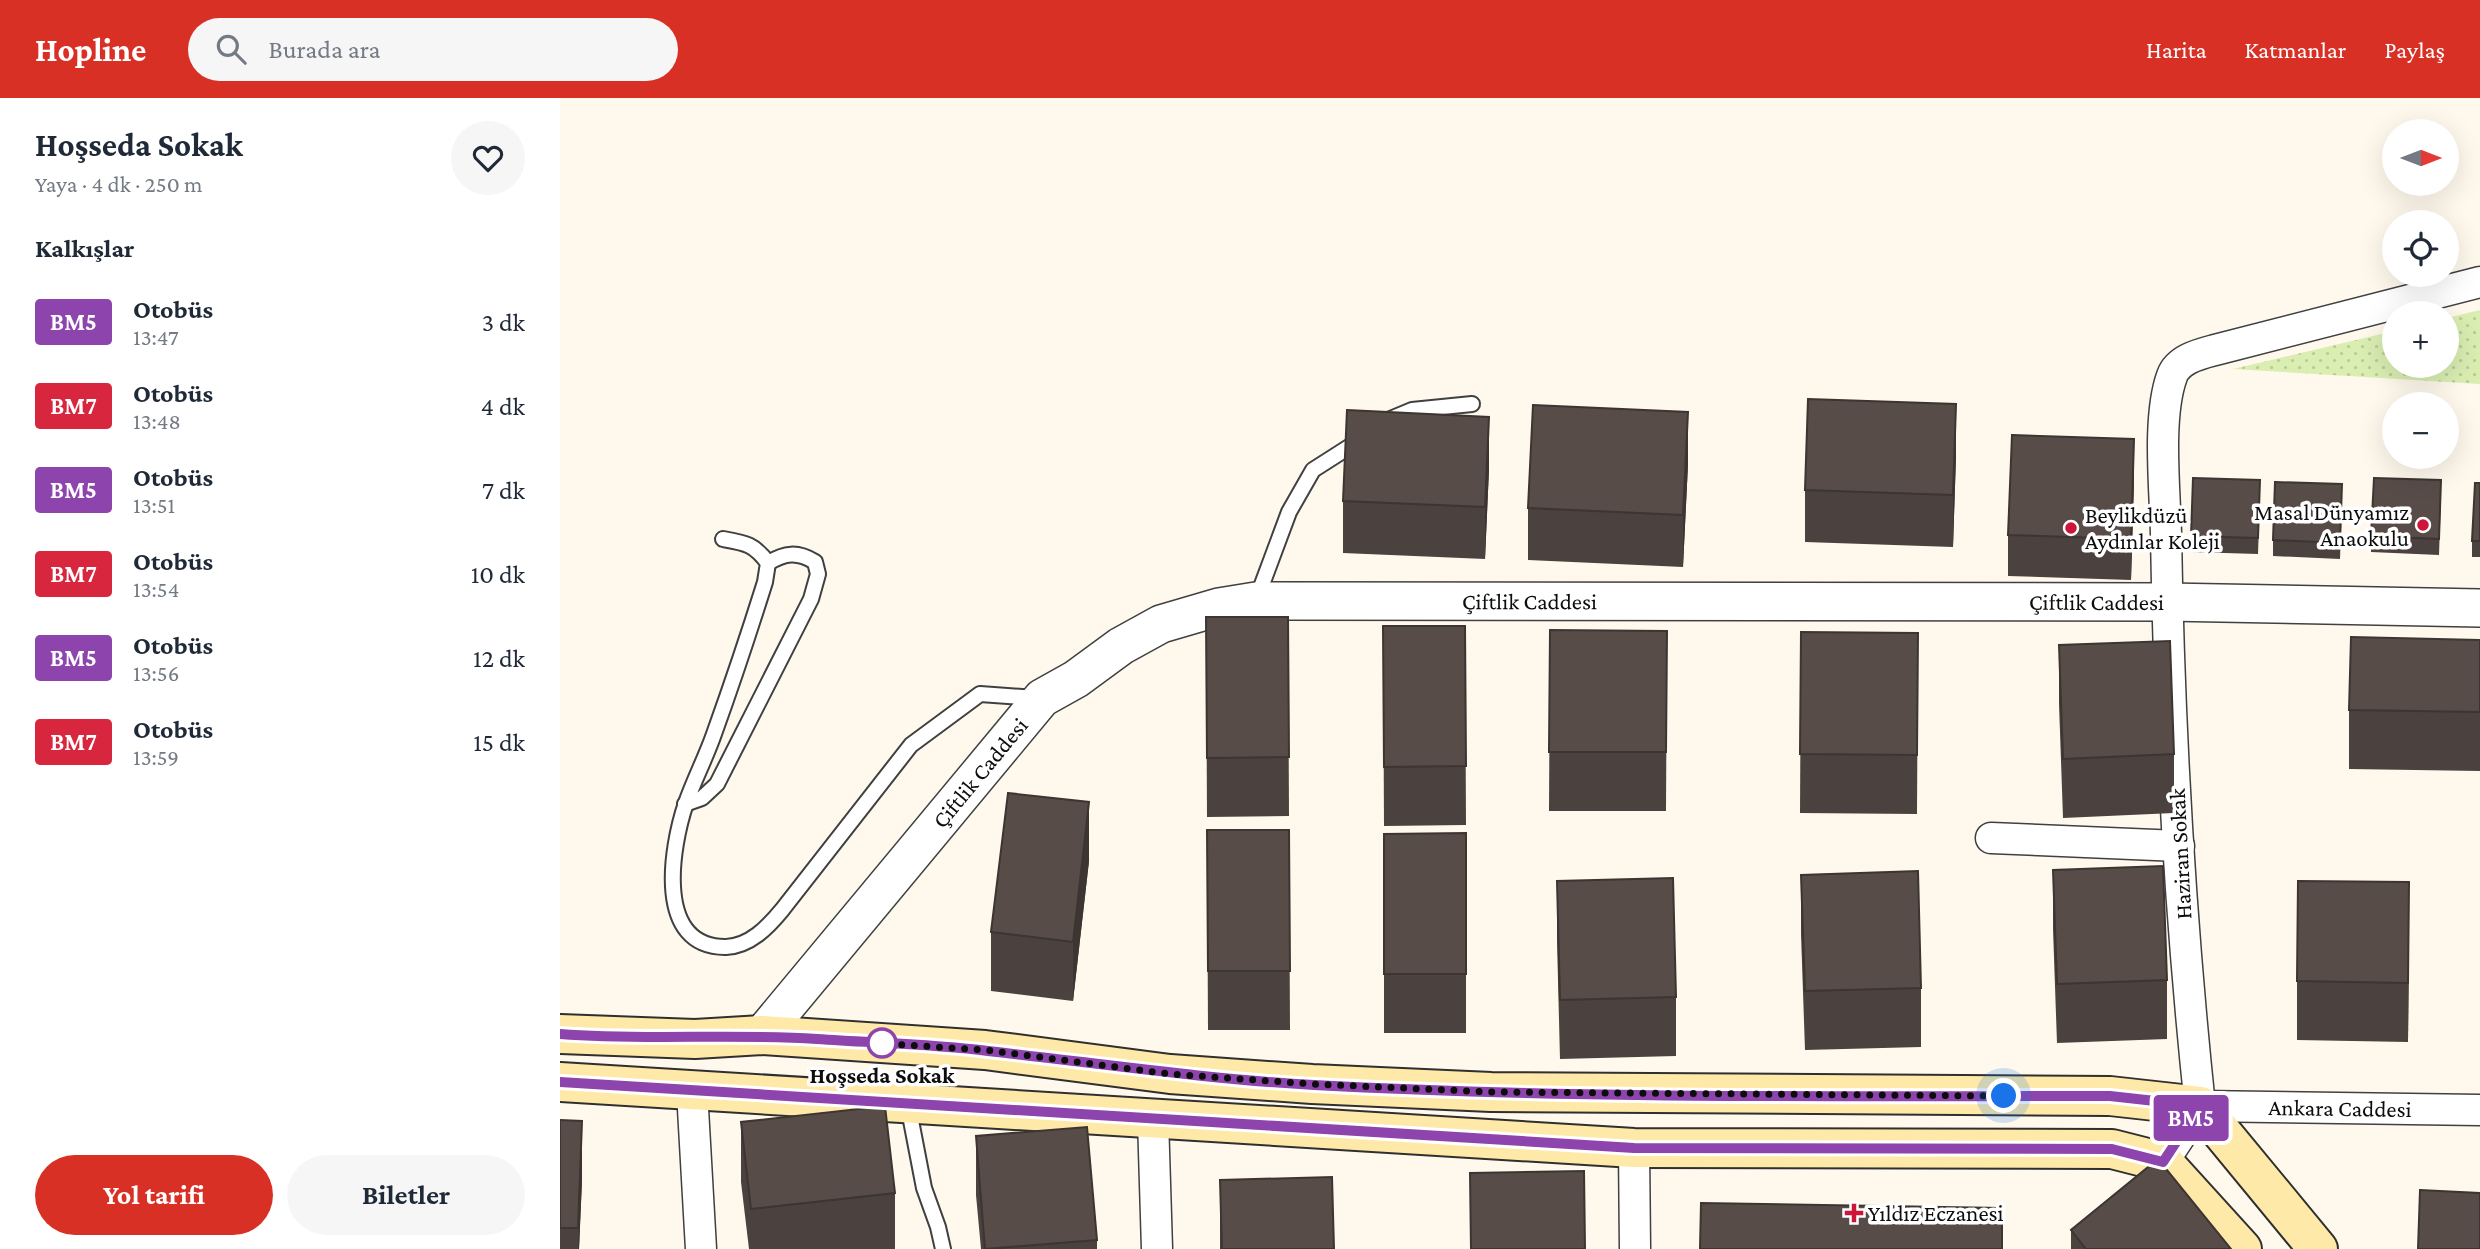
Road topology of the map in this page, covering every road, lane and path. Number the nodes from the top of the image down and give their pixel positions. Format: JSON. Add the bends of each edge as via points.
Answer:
{"nodes":[{"id":1,"x":2480,"y":282,"type":"edge"},
{"id":2,"x":1472,"y":404,"type":"dead end"},
{"id":3,"x":723,"y":539,"type":"dead end"},
{"id":4,"x":768,"y":563,"type":"junction"},
{"id":5,"x":1255,"y":601,"type":"junction"},
{"id":6,"x":2167,"y":602,"type":"junction"},
{"id":7,"x":2480,"y":608,"type":"edge"},
{"id":8,"x":1042,"y":698,"type":"junction"},
{"id":9,"x":685,"y":804,"type":"junction"},
{"id":10,"x":1991,"y":838,"type":"dead end"},
{"id":11,"x":2179,"y":846,"type":"junction"},
{"id":12,"x":560,"y":1034,"type":"edge"},
{"id":13,"x":762,"y":1035,"type":"junction"},
{"id":14,"x":695,"y":1039,"type":"junction"},
{"id":15,"x":560,"y":1082,"type":"edge"},
{"id":16,"x":692,"y":1091,"type":"junction"},
{"id":17,"x":907,"y":1104,"type":"junction"},
{"id":18,"x":2200,"y":1106,"type":"junction"},
{"id":19,"x":2480,"y":1110,"type":"edge"},
{"id":20,"x":1153,"y":1119,"type":"junction"},
{"id":21,"x":1634,"y":1148,"type":"junction"},
{"id":22,"x":2163,"y":1162,"type":"junction"},
{"id":23,"x":701,"y":1249,"type":"edge"},
{"id":24,"x":943,"y":1249,"type":"edge"},
{"id":25,"x":1157,"y":1249,"type":"edge"},
{"id":26,"x":1635,"y":1249,"type":"edge"},
{"id":27,"x":2242,"y":1249,"type":"edge"},
{"id":28,"x":2318,"y":1249,"type":"edge"}],
"edges":[{"from":1,"to":6,"type":"street","name":"Haziran Sokak","via":[[2215,349],[2190,357],[2173,373],[2164,405]]},
{"from":2,"to":5,"type":"lane","via":[[1412,410],[1384,422],[1313,470],[1289,512]]},
{"from":3,"to":4,"type":"lane","via":[[747,543]]},
{"from":4,"to":9,"type":"lane","via":[[729,689]]},
{"from":4,"to":9,"type":"lane","via":[[788,554],[802,554],[815,562],[818,575],[811,599],[717,784],[702,798]]},
{"from":5,"to":6,"type":"street","name":"Çiftlik Caddesi"},
{"from":5,"to":8,"type":"street","name":"Çiftlik Caddesi","via":[[1161,624]]},
{"from":6,"to":7,"type":"street","name":"Çiftlik Caddesi"},
{"from":6,"to":11,"type":"street","name":"Haziran Sokak"},
{"from":8,"to":9,"type":"lane","via":[[980,694],[911,745],[772,922],[736,946],[697,940],[686,932],[675,905],[673,860]]},
{"from":8,"to":13,"type":"street","name":"Çiftlik Caddesi"},
{"from":10,"to":11,"type":"street"},
{"from":11,"to":18,"type":"street","name":"Haziran Sokak"},
{"from":12,"to":14,"type":"main road"},
{"from":13,"to":14,"type":"main road"},
{"from":13,"to":18,"type":"main road","via":[[985,1050],[1170,1074],[1312,1084],[1491,1092],[2110,1096]]},
{"from":14,"to":16,"type":"main road"},
{"from":15,"to":16,"type":"main road"},
{"from":16,"to":17,"type":"main road"},
{"from":16,"to":23,"type":"street"},
{"from":17,"to":20,"type":"main road"},
{"from":17,"to":24,"type":"lane","via":[[924,1188]]},
{"from":18,"to":19,"type":"street","name":"Ankara Caddesi"},
{"from":18,"to":22,"type":"street"},
{"from":18,"to":28,"type":"main road"},
{"from":20,"to":21,"type":"main road"},
{"from":20,"to":25,"type":"street"},
{"from":21,"to":22,"type":"main road","via":[[2112,1149]]},
{"from":21,"to":26,"type":"street"},
{"from":22,"to":27,"type":"main road"}]}
